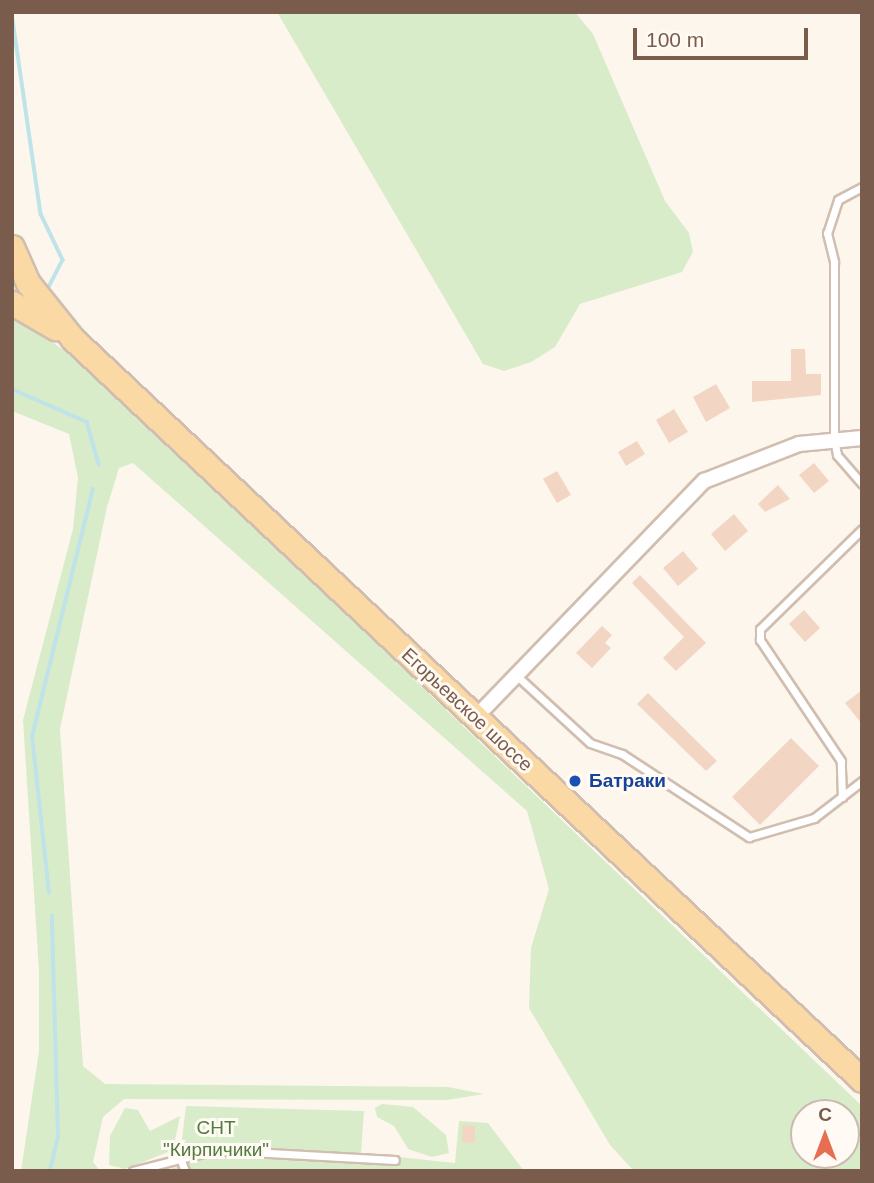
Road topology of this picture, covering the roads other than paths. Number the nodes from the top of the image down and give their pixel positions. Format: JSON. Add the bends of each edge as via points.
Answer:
{"nodes":[{"id":1,"x":862,"y":187,"type":"edge"},
{"id":2,"x":12,"y":247,"type":"edge"},
{"id":3,"x":12,"y":303,"type":"edge"},
{"id":4,"x":73,"y":339,"type":"junction"},
{"id":5,"x":862,"y":438,"type":"edge"},
{"id":6,"x":834,"y":439,"type":"junction"},
{"id":7,"x":862,"y":484,"type":"edge"},
{"id":8,"x":862,"y":529,"type":"edge"},
{"id":9,"x":516,"y":675,"type":"junction"},
{"id":10,"x":475,"y":718,"type":"junction"},
{"id":11,"x":862,"y":781,"type":"edge"},
{"id":12,"x":842,"y":797,"type":"junction"},
{"id":13,"x":862,"y":1080,"type":"edge"},
{"id":14,"x":180,"y":1158,"type":"junction"},
{"id":15,"x":395,"y":1160,"type":"dead end"},
{"id":16,"x":133,"y":1171,"type":"edge"},
{"id":17,"x":185,"y":1171,"type":"edge"}],
"edges":[{"from":1,"to":6,"type":"lane","via":[[838,200],[828,218],[834,262]]},
{"from":2,"to":4,"type":"main road","name":"Егорьевское шоссе","via":[[28,283]]},
{"from":3,"to":4,"type":"main road","name":"Егорьевское шоссе"},
{"from":4,"to":10,"type":"main road","name":"Егорьевское шоссе"},
{"from":5,"to":6,"type":"street"},
{"from":6,"to":7,"type":"lane","via":[[837,455]]},
{"from":6,"to":9,"type":"street","via":[[735,465],[704,481]]},
{"from":8,"to":12,"type":"lane","via":[[760,629],[760,640],[841,761]]},
{"from":9,"to":10,"type":"street"},
{"from":9,"to":12,"type":"lane","via":[[590,743],[622,754],[749,837],[814,818]]},
{"from":10,"to":13,"type":"main road","name":"Егорьевское шоссе"},
{"from":11,"to":12,"type":"lane"},
{"from":14,"to":15,"type":"lane","via":[[215,1150]]},
{"from":14,"to":16,"type":"lane"},
{"from":14,"to":17,"type":"lane"}]}
